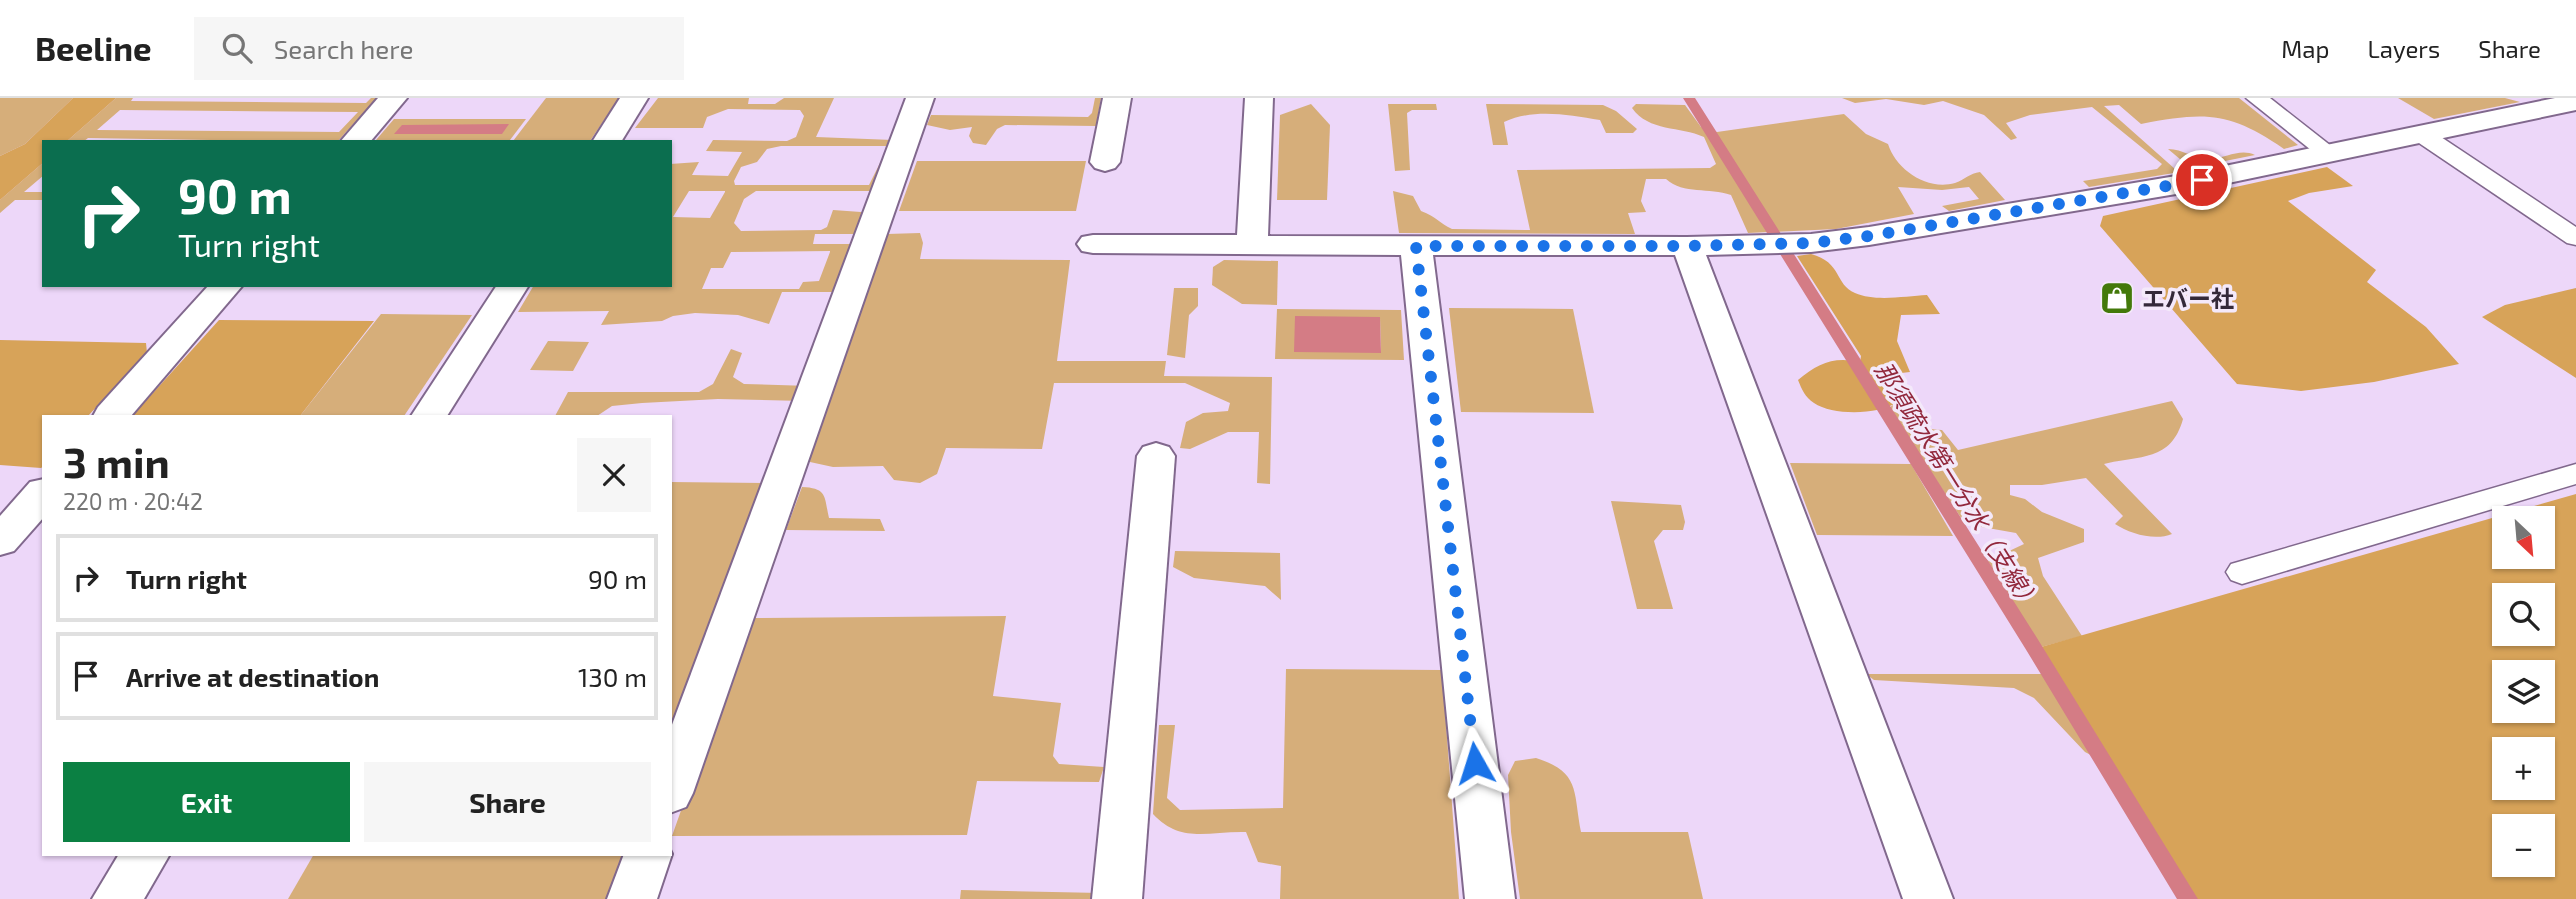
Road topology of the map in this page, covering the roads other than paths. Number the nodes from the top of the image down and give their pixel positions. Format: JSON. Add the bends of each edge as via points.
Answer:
{"nodes":[{"id":1,"x":393,"y":98,"type":"edge"},
{"id":2,"x":634,"y":98,"type":"edge"},
{"id":3,"x":920,"y":98,"type":"edge"},
{"id":4,"x":1117,"y":98,"type":"edge"},
{"id":5,"x":1259,"y":98,"type":"edge"},
{"id":6,"x":2257,"y":98,"type":"edge"},
{"id":7,"x":2576,"y":102,"type":"edge"},
{"id":8,"x":2421,"y":134,"type":"junction"},
{"id":9,"x":356,"y":140,"type":"edge"},
{"id":10,"x":607,"y":140,"type":"edge"},
{"id":11,"x":2329,"y":153,"type":"junction"},
{"id":12,"x":1105,"y":162,"type":"dead end"},
{"id":13,"x":2576,"y":237,"type":"edge"},
{"id":14,"x":1093,"y":244,"type":"dead end"},
{"id":15,"x":1252,"y":245,"type":"junction"},
{"id":16,"x":1416,"y":246,"type":"junction"},
{"id":17,"x":1687,"y":246,"type":"junction"},
{"id":18,"x":225,"y":287,"type":"edge"},
{"id":19,"x":512,"y":287,"type":"edge"},
{"id":20,"x":112,"y":415,"type":"edge"},
{"id":21,"x":430,"y":415,"type":"edge"},
{"id":22,"x":1156,"y":456,"type":"dead end"},
{"id":23,"x":2576,"y":474,"type":"edge"},
{"id":24,"x":42,"y":494,"type":"edge"},
{"id":25,"x":0,"y":541,"type":"edge"},
{"id":26,"x":2242,"y":572,"type":"dead end"},
{"id":27,"x":672,"y":787,"type":"edge"},
{"id":28,"x":145,"y":856,"type":"edge"},
{"id":29,"x":647,"y":856,"type":"edge"},
{"id":30,"x":117,"y":899,"type":"edge"},
{"id":31,"x":632,"y":899,"type":"edge"},
{"id":32,"x":1117,"y":899,"type":"edge"},
{"id":33,"x":1490,"y":899,"type":"edge"},
{"id":34,"x":1928,"y":899,"type":"edge"}],
"edges":[{"from":1,"to":9,"type":"street"},
{"from":2,"to":10,"type":"street"},
{"from":3,"to":27,"type":"street"},
{"from":4,"to":12,"type":"street"},
{"from":5,"to":15,"type":"street"},
{"from":6,"to":11,"type":"lane"},
{"from":7,"to":8,"type":"street"},
{"from":8,"to":11,"type":"street"},
{"from":8,"to":13,"type":"lane"},
{"from":11,"to":17,"type":"street","via":[[2176,185],[1869,236],[1811,243]]},
{"from":14,"to":15,"type":"street"},
{"from":15,"to":16,"type":"street"},
{"from":16,"to":17,"type":"street"},
{"from":16,"to":33,"type":"street"},
{"from":17,"to":34,"type":"street"},
{"from":18,"to":20,"type":"street"},
{"from":19,"to":21,"type":"street"},
{"from":22,"to":32,"type":"street"},
{"from":23,"to":26,"type":"lane"},
{"from":24,"to":25,"type":"street"},
{"from":28,"to":30,"type":"street"},
{"from":29,"to":31,"type":"street"}]}
